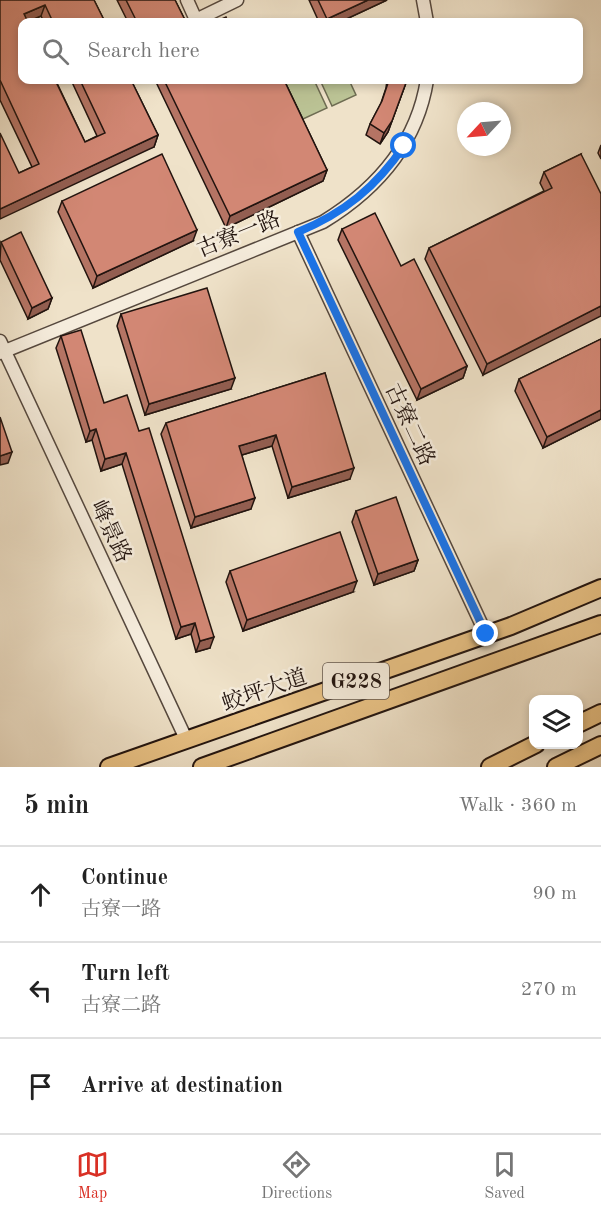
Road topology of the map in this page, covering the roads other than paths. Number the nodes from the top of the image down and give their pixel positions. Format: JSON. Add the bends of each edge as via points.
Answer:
{"nodes":[{"id":1,"x":187,"y":0,"type":"edge"},
{"id":2,"x":237,"y":0,"type":"edge"},
{"id":3,"x":423,"y":0,"type":"edge"},
{"id":4,"x":195,"y":18,"type":"edge"},
{"id":5,"x":200,"y":18,"type":"edge"},
{"id":6,"x":426,"y":18,"type":"edge"},
{"id":7,"x":426,"y":84,"type":"edge"},
{"id":8,"x":298,"y":232,"type":"junction"},
{"id":9,"x":2,"y":348,"type":"edge"},
{"id":10,"x":601,"y":588,"type":"edge"},
{"id":11,"x":601,"y":624,"type":"edge"},
{"id":12,"x":486,"y":634,"type":"junction"},
{"id":13,"x":601,"y":713,"type":"edge"},
{"id":14,"x":583,"y":722,"type":"edge"},
{"id":15,"x":186,"y":739,"type":"junction"},
{"id":16,"x":601,"y":745,"type":"edge"},
{"id":17,"x":529,"y":748,"type":"edge"},
{"id":18,"x":109,"y":767,"type":"edge"},
{"id":19,"x":202,"y":767,"type":"edge"},
{"id":20,"x":490,"y":767,"type":"edge"},
{"id":21,"x":556,"y":767,"type":"edge"}],
"edges":[{"from":1,"to":4,"type":"street"},
{"from":2,"to":5,"type":"street"},
{"from":3,"to":6,"type":"street"},
{"from":7,"to":8,"type":"street","name":"古寮一路","via":[[416,121],[388,169],[347,207]]},
{"from":8,"to":9,"type":"street","name":"古寮一路"},
{"from":8,"to":12,"type":"street","name":"古寮二路"},
{"from":9,"to":15,"type":"street","name":"峰景路"},
{"from":10,"to":12,"type":"highway","name":"蛟坪大道","number":"G228"},
{"from":11,"to":19,"type":"highway","number":"G228"},
{"from":12,"to":15,"type":"highway","name":"蛟坪大道","number":"G228"},
{"from":13,"to":14,"type":"highway"},
{"from":15,"to":18,"type":"highway","name":"蛟坪大道","number":"G228"},
{"from":16,"to":21,"type":"highway"},
{"from":17,"to":20,"type":"highway"}]}
